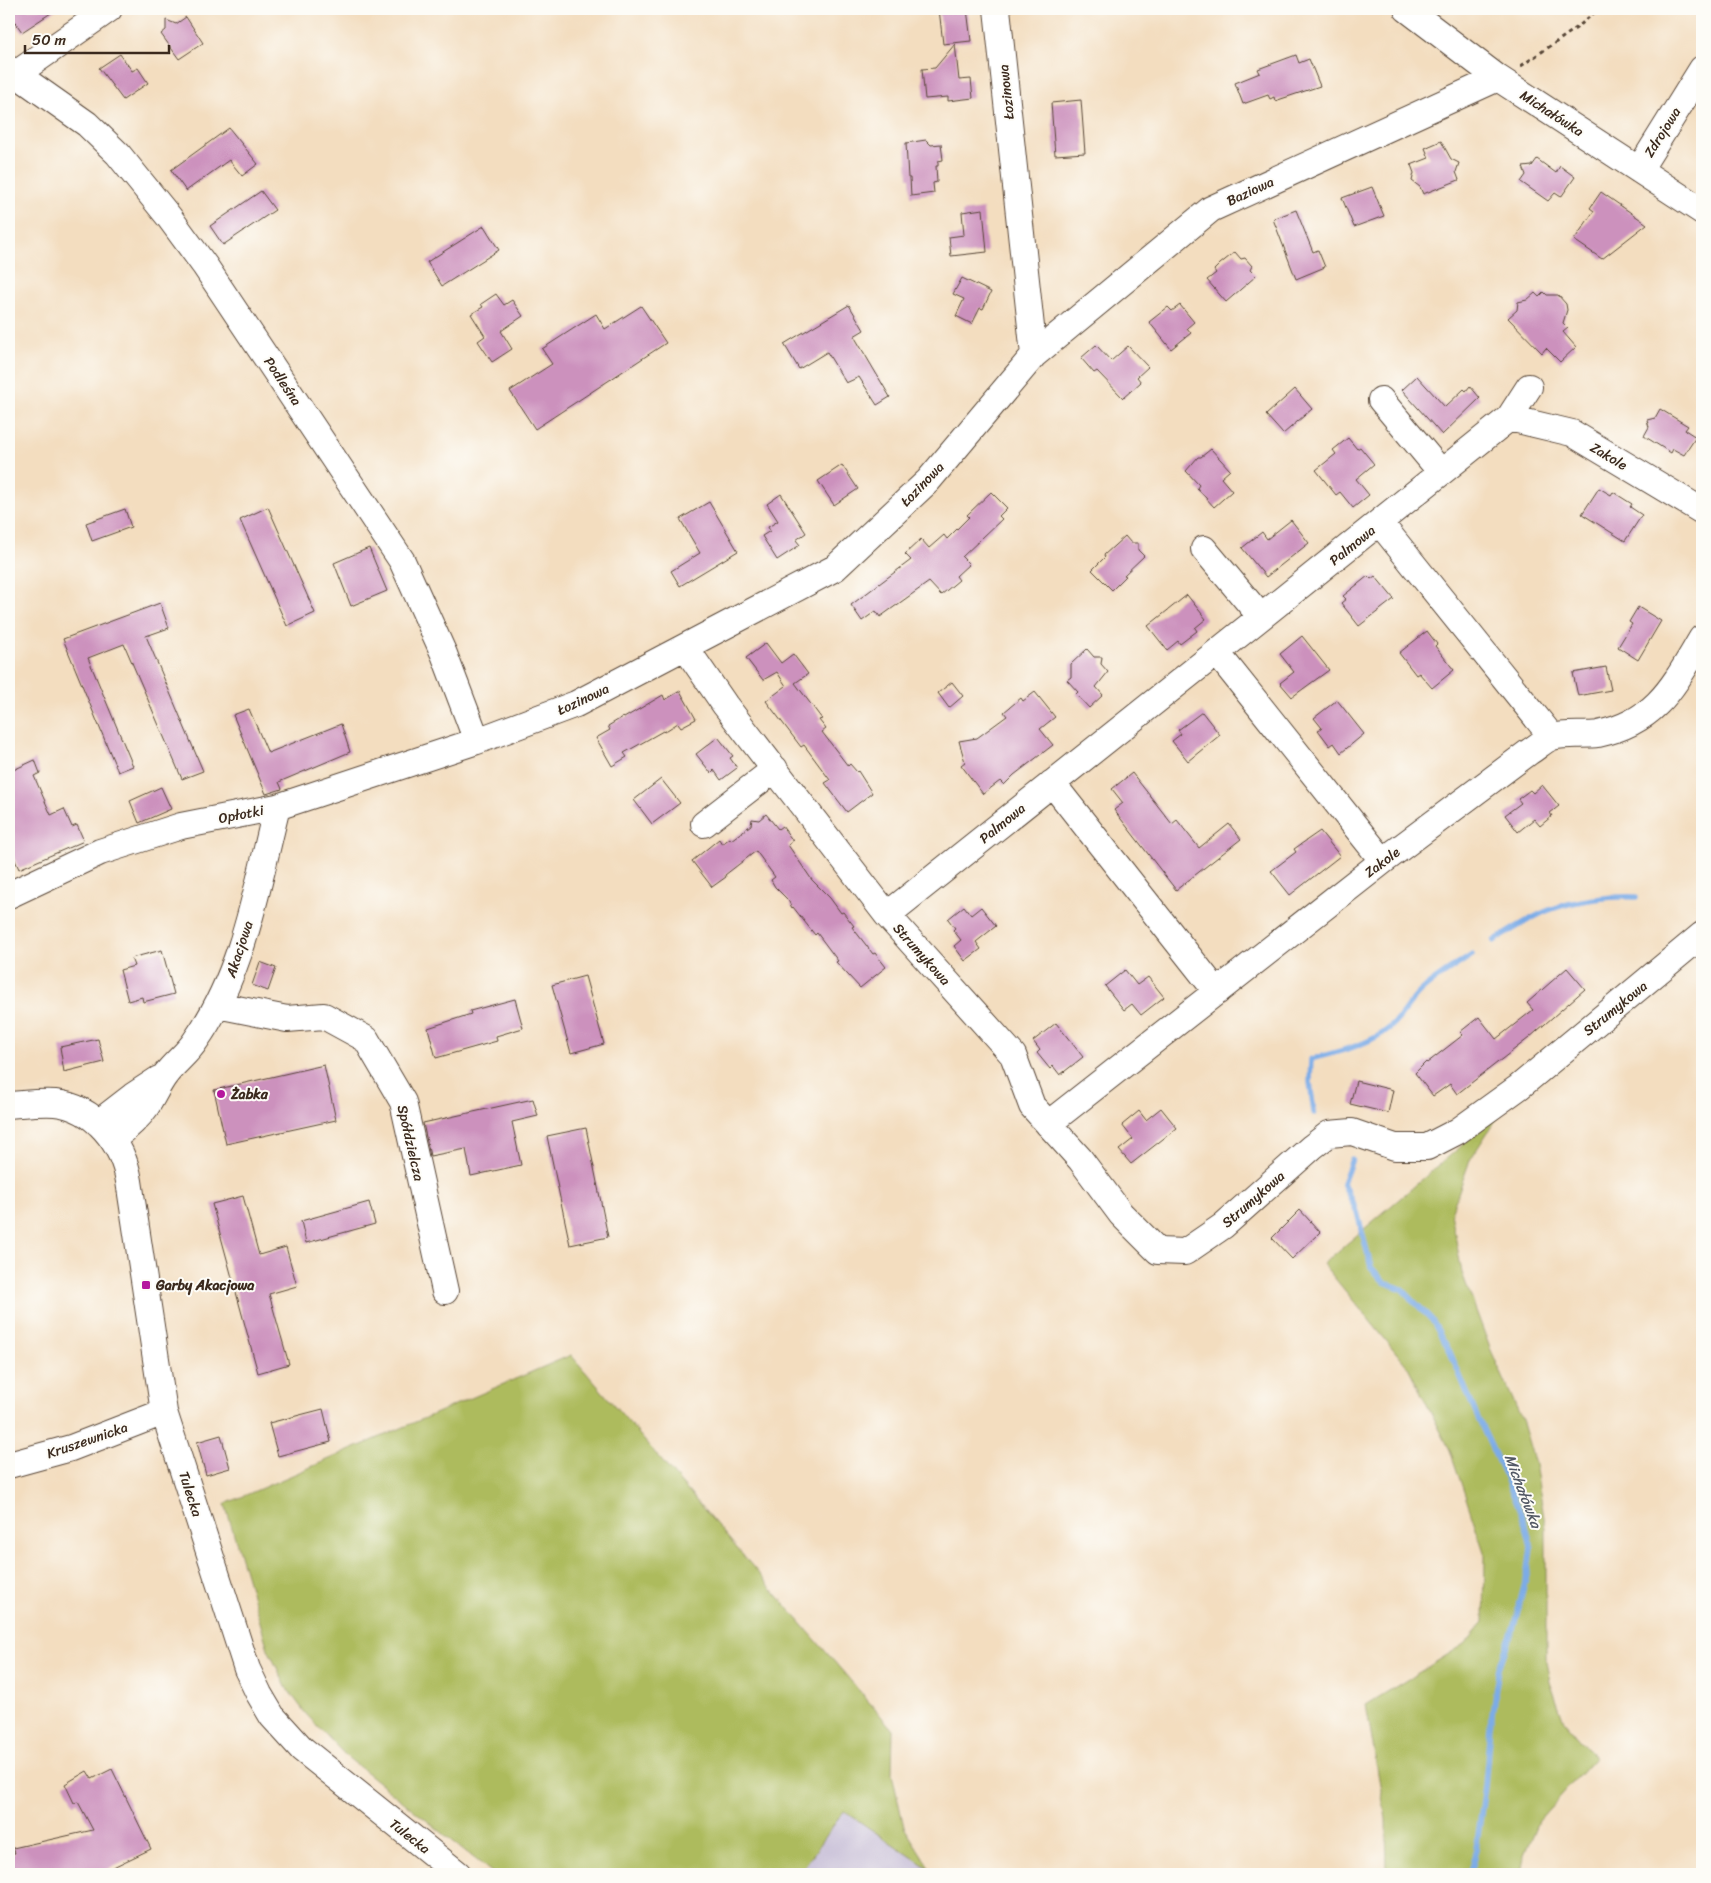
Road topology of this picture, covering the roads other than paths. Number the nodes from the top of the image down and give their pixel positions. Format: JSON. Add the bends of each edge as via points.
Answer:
{"nodes":[{"id":1,"x":109,"y":9,"type":"edge"},
{"id":2,"x":997,"y":9,"type":"edge"},
{"id":3,"x":1407,"y":9,"type":"edge"},
{"id":4,"x":1702,"y":69,"type":"edge"},
{"id":5,"x":12,"y":71,"type":"edge"},
{"id":6,"x":1498,"y":78,"type":"junction"},
{"id":7,"x":1639,"y":170,"type":"junction"},
{"id":8,"x":1702,"y":211,"type":"edge"},
{"id":9,"x":1034,"y":355,"type":"junction"},
{"id":10,"x":1529,"y":387,"type":"dead end"},
{"id":11,"x":1381,"y":400,"type":"dead end"},
{"id":12,"x":1509,"y":418,"type":"junction"},
{"id":13,"x":1442,"y":472,"type":"junction"},
{"id":14,"x":1702,"y":511,"type":"edge"},
{"id":15,"x":1380,"y":523,"type":"junction"},
{"id":16,"x":1204,"y":549,"type":"dead end"},
{"id":17,"x":1261,"y":618,"type":"junction"},
{"id":18,"x":1702,"y":638,"type":"edge"},
{"id":19,"x":685,"y":647,"type":"junction"},
{"id":20,"x":1217,"y":653,"type":"junction"},
{"id":21,"x":1552,"y":737,"type":"junction"},
{"id":22,"x":477,"y":741,"type":"junction"},
{"id":23,"x":775,"y":769,"type":"junction"},
{"id":24,"x":1052,"y":783,"type":"junction"},
{"id":25,"x":277,"y":807,"type":"junction"},
{"id":26,"x":704,"y":824,"type":"dead end"},
{"id":27,"x":1383,"y":861,"type":"junction"},
{"id":28,"x":9,"y":895,"type":"edge"},
{"id":29,"x":886,"y":915,"type":"junction"},
{"id":30,"x":1702,"y":936,"type":"edge"},
{"id":31,"x":1217,"y":992,"type":"junction"},
{"id":32,"x":217,"y":1005,"type":"junction"},
{"id":33,"x":9,"y":1105,"type":"edge"},
{"id":34,"x":1048,"y":1124,"type":"junction"},
{"id":35,"x":106,"y":1131,"type":"junction"},
{"id":36,"x":445,"y":1291,"type":"dead end"},
{"id":37,"x":164,"y":1412,"type":"junction"},
{"id":38,"x":9,"y":1465,"type":"edge"},
{"id":39,"x":458,"y":1874,"type":"edge"}],
"edges":[{"from":1,"to":5,"type":"street","name":"Podleśna"},
{"from":2,"to":9,"type":"street","name":"Łozinowa"},
{"from":3,"to":6,"type":"street","name":"Michałówka"},
{"from":4,"to":7,"type":"street","name":"Zdrojowa"},
{"from":5,"to":22,"type":"street","name":"Podleśna","via":[[87,124],[118,154],[205,266],[402,561],[444,654]]},
{"from":6,"to":7,"type":"street","name":"Michałówka"},
{"from":6,"to":9,"type":"street","name":"Baziowa","via":[[1211,209]]},
{"from":7,"to":8,"type":"street","name":"Michałówka"},
{"from":9,"to":19,"type":"street","name":"Łozinowa","via":[[928,481],[835,568]]},
{"from":10,"to":12,"type":"street","name":"Palmowa"},
{"from":11,"to":13,"type":"street"},
{"from":12,"to":13,"type":"street","name":"Palmowa"},
{"from":12,"to":14,"type":"street","name":"Zakole","via":[[1572,433]]},
{"from":13,"to":15,"type":"street","name":"Palmowa"},
{"from":15,"to":17,"type":"street","name":"Palmowa"},
{"from":15,"to":21,"type":"street"},
{"from":16,"to":17,"type":"street"},
{"from":17,"to":20,"type":"street","name":"Palmowa"},
{"from":18,"to":21,"type":"street","via":[[1669,692],[1650,711],[1624,726],[1597,734]]},
{"from":19,"to":22,"type":"street","name":"Łozinowa","via":[[576,704]]},
{"from":19,"to":23,"type":"street"},
{"from":20,"to":24,"type":"street","name":"Palmowa"},
{"from":20,"to":27,"type":"street"},
{"from":21,"to":27,"type":"street","name":"Zakole"},
{"from":22,"to":25,"type":"street","name":"Opłotki"},
{"from":23,"to":26,"type":"street"},
{"from":23,"to":29,"type":"street"},
{"from":24,"to":29,"type":"street","name":"Palmowa"},
{"from":24,"to":31,"type":"street"},
{"from":25,"to":28,"type":"street","name":"Opłotki","via":[[181,826],[100,852]]},
{"from":25,"to":32,"type":"street","name":"Akacjowa","via":[[243,941]]},
{"from":27,"to":31,"type":"street","name":"Zakole"},
{"from":29,"to":34,"type":"street","name":"Strumykowa","via":[[1013,1055],[1032,1106]]},
{"from":30,"to":34,"type":"street","name":"Strumykowa","via":[[1519,1087],[1458,1131],[1427,1147],[1395,1147],[1352,1132],[1329,1134],[1223,1226],[1185,1252],[1158,1251],[1121,1214],[1080,1159]]},
{"from":31,"to":34,"type":"street","name":"Zakole"},
{"from":32,"to":35,"type":"street","name":"Akacjowa","via":[[197,1040],[166,1075],[146,1108],[130,1126]]},
{"from":32,"to":36,"type":"street","name":"Spółdzielcza","via":[[287,1019],[324,1016],[366,1039],[403,1102]]},
{"from":33,"to":35,"type":"street","via":[[55,1103],[71,1107],[86,1114]]},
{"from":35,"to":37,"type":"street","name":"Tulecka","via":[[127,1168]]},
{"from":37,"to":38,"type":"street","name":"Kruszewnicka","via":[[71,1448]]},
{"from":37,"to":39,"type":"street","name":"Tulecka","via":[[247,1669],[272,1716],[302,1749]]}]}
